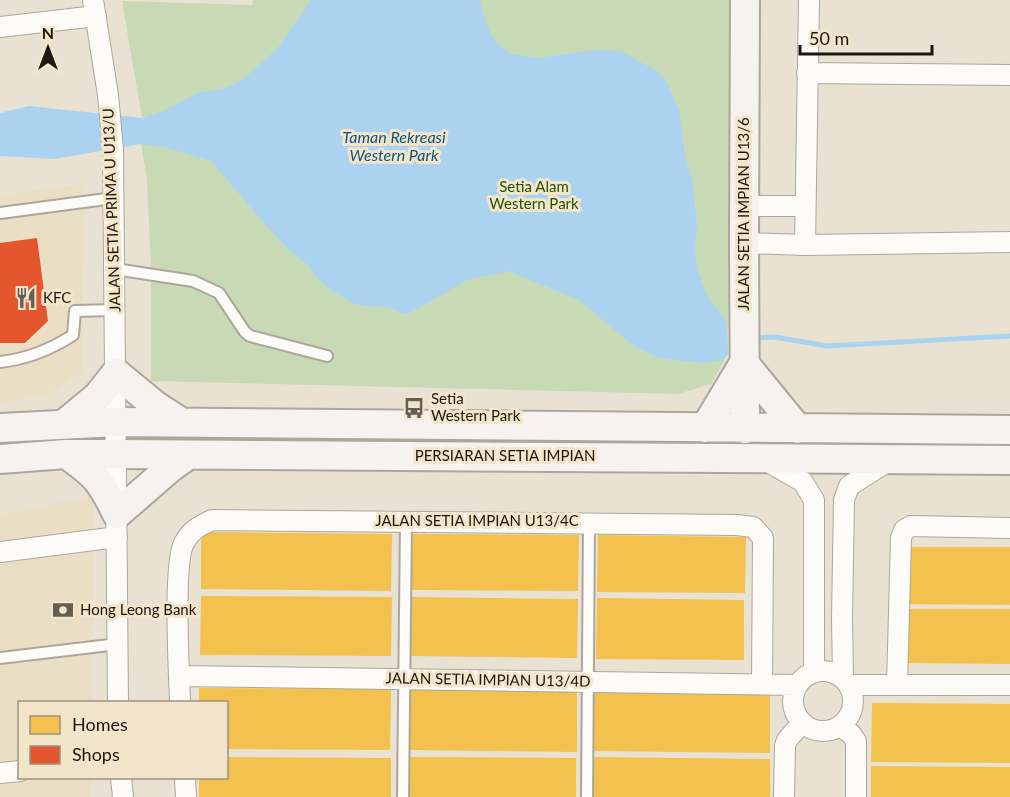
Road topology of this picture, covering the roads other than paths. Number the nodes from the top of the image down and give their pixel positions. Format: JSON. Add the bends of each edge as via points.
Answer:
{"nodes":[{"id":1,"x":745,"y":0,"type":"edge"},
{"id":2,"x":809,"y":0,"type":"edge"},
{"id":3,"x":95,"y":8,"type":"edge"},
{"id":4,"x":0,"y":27,"type":"edge"},
{"id":5,"x":807,"y":73,"type":"junction"},
{"id":6,"x":1010,"y":75,"type":"edge"},
{"id":7,"x":114,"y":198,"type":"junction"},
{"id":8,"x":744,"y":206,"type":"junction"},
{"id":9,"x":805,"y":206,"type":"junction"},
{"id":10,"x":0,"y":213,"type":"edge"},
{"id":11,"x":1010,"y":242,"type":"edge"},
{"id":12,"x":744,"y":243,"type":"junction"},
{"id":13,"x":805,"y":245,"type":"junction"},
{"id":14,"x":115,"y":269,"type":"junction"},
{"id":15,"x":115,"y":310,"type":"junction"},
{"id":16,"x":327,"y":357,"type":"dead end"},
{"id":17,"x":745,"y":359,"type":"junction"},
{"id":18,"x":0,"y":362,"type":"edge"},
{"id":19,"x":116,"y":373,"type":"junction"},
{"id":20,"x":116,"y":422,"type":"junction"},
{"id":21,"x":181,"y":422,"type":"junction"},
{"id":22,"x":64,"y":424,"type":"junction"},
{"id":23,"x":0,"y":428,"type":"edge"},
{"id":24,"x":705,"y":428,"type":"junction"},
{"id":25,"x":745,"y":429,"type":"junction"},
{"id":26,"x":798,"y":429,"type":"junction"},
{"id":27,"x":1010,"y":430,"type":"edge"},
{"id":28,"x":66,"y":454,"type":"junction"},
{"id":29,"x":117,"y":454,"type":"junction"},
{"id":30,"x":188,"y":455,"type":"junction"},
{"id":31,"x":760,"y":457,"type":"junction"},
{"id":32,"x":804,"y":458,"type":"junction"},
{"id":33,"x":892,"y":458,"type":"junction"},
{"id":34,"x":0,"y":459,"type":"edge"},
{"id":35,"x":1010,"y":460,"type":"edge"},
{"id":36,"x":406,"y":521,"type":"junction"},
{"id":37,"x":589,"y":522,"type":"junction"},
{"id":38,"x":117,"y":525,"type":"junction"},
{"id":39,"x":1010,"y":528,"type":"edge"},
{"id":40,"x":0,"y":552,"type":"edge"},
{"id":41,"x":814,"y":618,"type":"junction"},
{"id":42,"x":842,"y":618,"type":"junction"},
{"id":43,"x":118,"y":644,"type":"junction"},
{"id":44,"x":0,"y":658,"type":"edge"},
{"id":45,"x":814,"y":672,"type":"junction"},
{"id":46,"x":179,"y":676,"type":"junction"},
{"id":47,"x":404,"y":679,"type":"junction"},
{"id":48,"x":588,"y":682,"type":"junction"},
{"id":49,"x":846,"y":682,"type":"junction"},
{"id":50,"x":762,"y":684,"type":"junction"},
{"id":51,"x":797,"y":685,"type":"junction"},
{"id":52,"x":897,"y":686,"type":"junction"},
{"id":53,"x":1010,"y":686,"type":"edge"},
{"id":54,"x":118,"y":701,"type":"edge"},
{"id":55,"x":180,"y":701,"type":"edge"},
{"id":56,"x":802,"y":723,"type":"junction"},
{"id":57,"x":840,"y":726,"type":"junction"},
{"id":58,"x":18,"y":771,"type":"edge"},
{"id":59,"x":0,"y":773,"type":"edge"},
{"id":60,"x":120,"y":779,"type":"edge"},
{"id":61,"x":185,"y":779,"type":"edge"},
{"id":62,"x":123,"y":797,"type":"edge"},
{"id":63,"x":186,"y":797,"type":"edge"},
{"id":64,"x":403,"y":797,"type":"edge"},
{"id":65,"x":587,"y":797,"type":"edge"},
{"id":66,"x":784,"y":797,"type":"edge"},
{"id":67,"x":856,"y":797,"type":"edge"}],
"edges":[{"from":1,"to":8,"type":"street","name":"JALAN SETIA IMPIAN U13/6"},
{"from":2,"to":5,"type":"street"},
{"from":3,"to":4,"type":"street"},
{"from":3,"to":7,"type":"street","name":"JALAN SETIA PRIMA U U13/U","via":[[108,95]]},
{"from":5,"to":6,"type":"street"},
{"from":5,"to":9,"type":"street"},
{"from":7,"to":10,"type":"lane"},
{"from":7,"to":14,"type":"street","name":"JALAN SETIA PRIMA U U13/U"},
{"from":8,"to":9,"type":"street"},
{"from":8,"to":12,"type":"street","name":"JALAN SETIA IMPIAN U13/6"},
{"from":9,"to":13,"type":"street"},
{"from":11,"to":13,"type":"street"},
{"from":12,"to":13,"type":"street"},
{"from":12,"to":17,"type":"street","name":"JALAN SETIA IMPIAN U13/6"},
{"from":14,"to":15,"type":"street","name":"JALAN SETIA PRIMA U U13/U"},
{"from":14,"to":16,"type":"lane","via":[[204,285],[219,293],[250,336]]},
{"from":15,"to":18,"type":"lane","via":[[75,311],[73,335],[23,359]]},
{"from":15,"to":19,"type":"street","name":"JALAN SETIA PRIMA U U13/U"},
{"from":17,"to":24,"type":"street"},
{"from":17,"to":25,"type":"street","name":"JALAN SETIA IMPIAN U13/6"},
{"from":17,"to":26,"type":"street"},
{"from":19,"to":20,"type":"street","name":"JALAN SETIA PRIMA U U13/U"},
{"from":19,"to":21,"type":"street"},
{"from":19,"to":22,"type":"street","via":[[98,396]]},
{"from":20,"to":21,"type":"street","name":"PERSIARAN SETIA IMPIAN"},
{"from":20,"to":22,"type":"street","name":"PERSIARAN SETIA IMPIAN"},
{"from":20,"to":29,"type":"street","name":"JALAN SETIA PRIMA U U13/U"},
{"from":21,"to":24,"type":"street","name":"PERSIARAN SETIA IMPIAN"},
{"from":22,"to":23,"type":"street","name":"PERSIARAN SETIA IMPIAN"},
{"from":24,"to":25,"type":"street","name":"PERSIARAN SETIA IMPIAN"},
{"from":25,"to":26,"type":"street","name":"PERSIARAN SETIA IMPIAN"},
{"from":25,"to":32,"type":"street","via":[[776,448]]},
{"from":26,"to":27,"type":"street","name":"PERSIARAN SETIA IMPIAN"},
{"from":28,"to":29,"type":"street","name":"PERSIARAN SETIA IMPIAN"},
{"from":28,"to":34,"type":"street","name":"PERSIARAN SETIA IMPIAN"},
{"from":28,"to":38,"type":"street","via":[[104,487]]},
{"from":29,"to":30,"type":"street","name":"PERSIARAN SETIA IMPIAN"},
{"from":29,"to":38,"type":"street","name":"JALAN SETIA PRIMA U U13/U"},
{"from":30,"to":31,"type":"street","name":"PERSIARAN SETIA IMPIAN"},
{"from":30,"to":38,"type":"street","via":[[170,468]]},
{"from":31,"to":32,"type":"street","name":"PERSIARAN SETIA IMPIAN"},
{"from":31,"to":41,"type":"street","via":[[803,482],[814,500]]},
{"from":32,"to":33,"type":"street","name":"PERSIARAN SETIA IMPIAN"},
{"from":33,"to":35,"type":"street","name":"PERSIARAN SETIA IMPIAN"},
{"from":33,"to":42,"type":"street","via":[[849,486],[844,500]]},
{"from":36,"to":37,"type":"street","name":"JALAN SETIA IMPIAN U13/4C"},
{"from":36,"to":46,"type":"street","name":"JALAN SETIA IMPIAN U13/4C","via":[[212,520],[195,528],[183,545],[179,570]]},
{"from":36,"to":47,"type":"lane"},
{"from":37,"to":48,"type":"lane"},
{"from":37,"to":50,"type":"street","name":"JALAN SETIA IMPIAN U13/4C","via":[[753,527],[763,538]]},
{"from":38,"to":40,"type":"street"},
{"from":38,"to":43,"type":"street","name":"JALAN SETIA PRIMA U U13/U"},
{"from":39,"to":52,"type":"street","via":[[911,526],[904,530]]},
{"from":41,"to":42,"type":"street"},
{"from":41,"to":45,"type":"street"},
{"from":42,"to":49,"type":"street"},
{"from":43,"to":44,"type":"lane"},
{"from":43,"to":54,"type":"street","name":"JALAN SETIA PRIMA U U13/U"},
{"from":45,"to":49,"type":"street","via":[[830,671]]},
{"from":45,"to":51,"type":"street"},
{"from":46,"to":47,"type":"street","name":"JALAN SETIA IMPIAN U13/4D"},
{"from":46,"to":55,"type":"street","name":"JALAN SETIA IMPIAN U13/4C"},
{"from":47,"to":48,"type":"street","name":"JALAN SETIA IMPIAN U13/4D"},
{"from":47,"to":64,"type":"lane"},
{"from":48,"to":50,"type":"street","name":"JALAN SETIA IMPIAN U13/4D"},
{"from":48,"to":65,"type":"lane"},
{"from":49,"to":52,"type":"street"},
{"from":49,"to":57,"type":"street","via":[[852,710]]},
{"from":50,"to":51,"type":"street","name":"JALAN SETIA IMPIAN U13/4D"},
{"from":51,"to":56,"type":"street","via":[[793,708]]},
{"from":52,"to":53,"type":"street"},
{"from":56,"to":57,"type":"street","via":[[817,731]]},
{"from":56,"to":66,"type":"street","via":[[785,746]]},
{"from":57,"to":67,"type":"street","via":[[856,741]]},
{"from":58,"to":59,"type":"street"},
{"from":60,"to":62,"type":"street"},
{"from":61,"to":63,"type":"street"}]}
